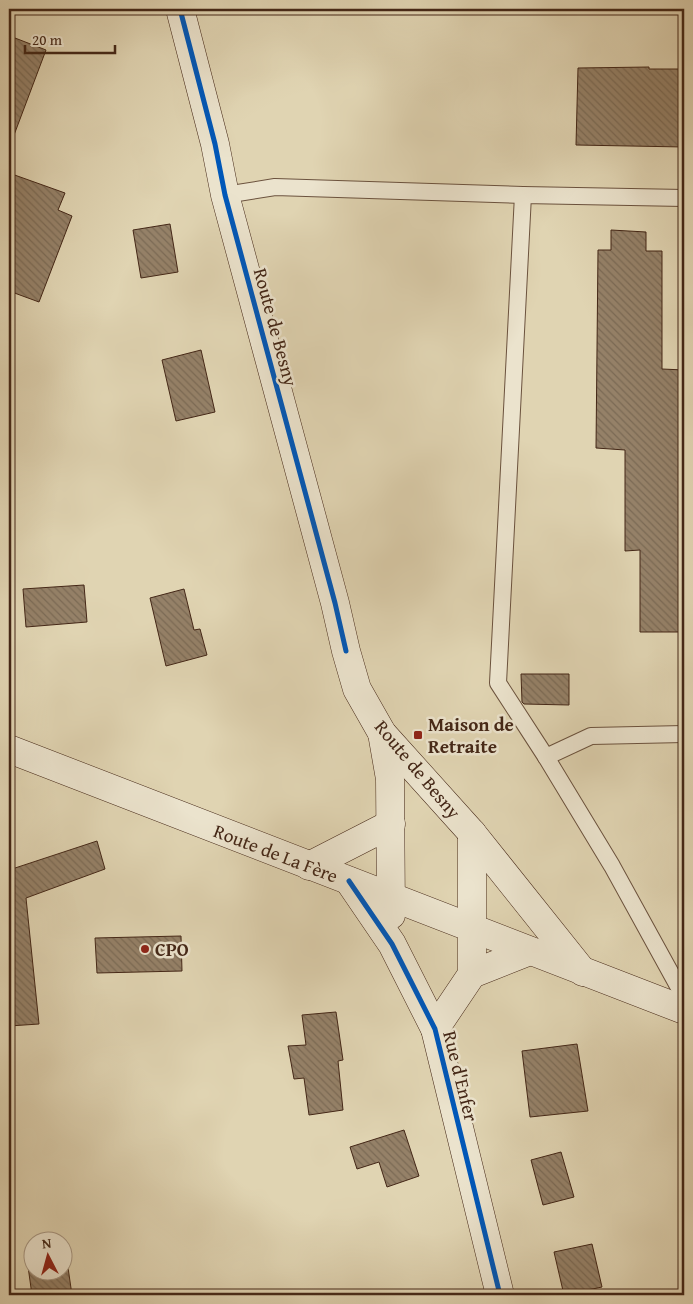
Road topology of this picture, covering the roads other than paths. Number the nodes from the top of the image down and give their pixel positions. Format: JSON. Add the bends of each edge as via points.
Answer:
{"nodes":[{"id":1,"x":180,"y":9,"type":"edge"},
{"id":2,"x":225,"y":195,"type":"junction"},
{"id":3,"x":523,"y":196,"type":"junction"},
{"id":4,"x":684,"y":198,"type":"edge"},
{"id":5,"x":684,"y":720,"type":"edge"},
{"id":6,"x":382,"y":733,"type":"junction"},
{"id":7,"x":667,"y":734,"type":"junction"},
{"id":8,"x":684,"y":734,"type":"edge"},
{"id":9,"x":9,"y":749,"type":"edge"},
{"id":10,"x":546,"y":758,"type":"junction"},
{"id":11,"x":390,"y":824,"type":"junction"},
{"id":12,"x":472,"y":833,"type":"junction"},
{"id":13,"x":309,"y":866,"type":"junction"},
{"id":14,"x":349,"y":881,"type":"junction"},
{"id":15,"x":391,"y":897,"type":"junction"},
{"id":16,"x":472,"y":929,"type":"junction"},
{"id":17,"x":392,"y":944,"type":"junction"},
{"id":18,"x":530,"y":951,"type":"junction"},
{"id":19,"x":583,"y":972,"type":"junction"},
{"id":20,"x":472,"y":974,"type":"junction"},
{"id":21,"x":684,"y":997,"type":"edge"},
{"id":22,"x":684,"y":1010,"type":"edge"},
{"id":23,"x":435,"y":1029,"type":"junction"},
{"id":24,"x":500,"y":1295,"type":"edge"}],
"edges":[{"from":1,"to":2,"type":"main road","name":"Route de Besny"},
{"from":2,"to":3,"type":"lane","via":[[275,188]]},
{"from":2,"to":6,"type":"main road","name":"Route de Besny","via":[[346,652],[357,689]]},
{"from":3,"to":4,"type":"lane"},
{"from":3,"to":10,"type":"lane","via":[[498,683]]},
{"from":5,"to":7,"type":"lane"},
{"from":6,"to":11,"type":"main road","via":[[390,779]]},
{"from":6,"to":12,"type":"main road","name":"Route de Besny"},
{"from":7,"to":8,"type":"lane"},
{"from":7,"to":10,"type":"lane","via":[[591,736]]},
{"from":9,"to":13,"type":"main road","name":"Route de La Fère"},
{"from":10,"to":21,"type":"lane","via":[[612,866]]},
{"from":11,"to":13,"type":"main road"},
{"from":11,"to":15,"type":"main road"},
{"from":12,"to":16,"type":"main road","name":"Route de Besny"},
{"from":12,"to":19,"type":"main road","name":"Route de Besny"},
{"from":13,"to":14,"type":"main road","name":"Route de La Fère"},
{"from":14,"to":15,"type":"main road","name":"Route de La Fère"},
{"from":14,"to":17,"type":"main road","name":"Rue d'Enfer"},
{"from":15,"to":16,"type":"main road","name":"Route de La Fère"},
{"from":15,"to":17,"type":"main road"},
{"from":16,"to":18,"type":"main road","name":"Route de La Fère"},
{"from":16,"to":20,"type":"main road"},
{"from":17,"to":23,"type":"main road","name":"Rue d'Enfer"},
{"from":18,"to":19,"type":"main road","name":"Route de La Fère"},
{"from":18,"to":20,"type":"main road"},
{"from":19,"to":22,"type":"main road","name":"Route de La Fère"},
{"from":20,"to":23,"type":"main road","name":"Rue d'Enfer"},
{"from":23,"to":24,"type":"main road","name":"Rue d'Enfer"}]}
